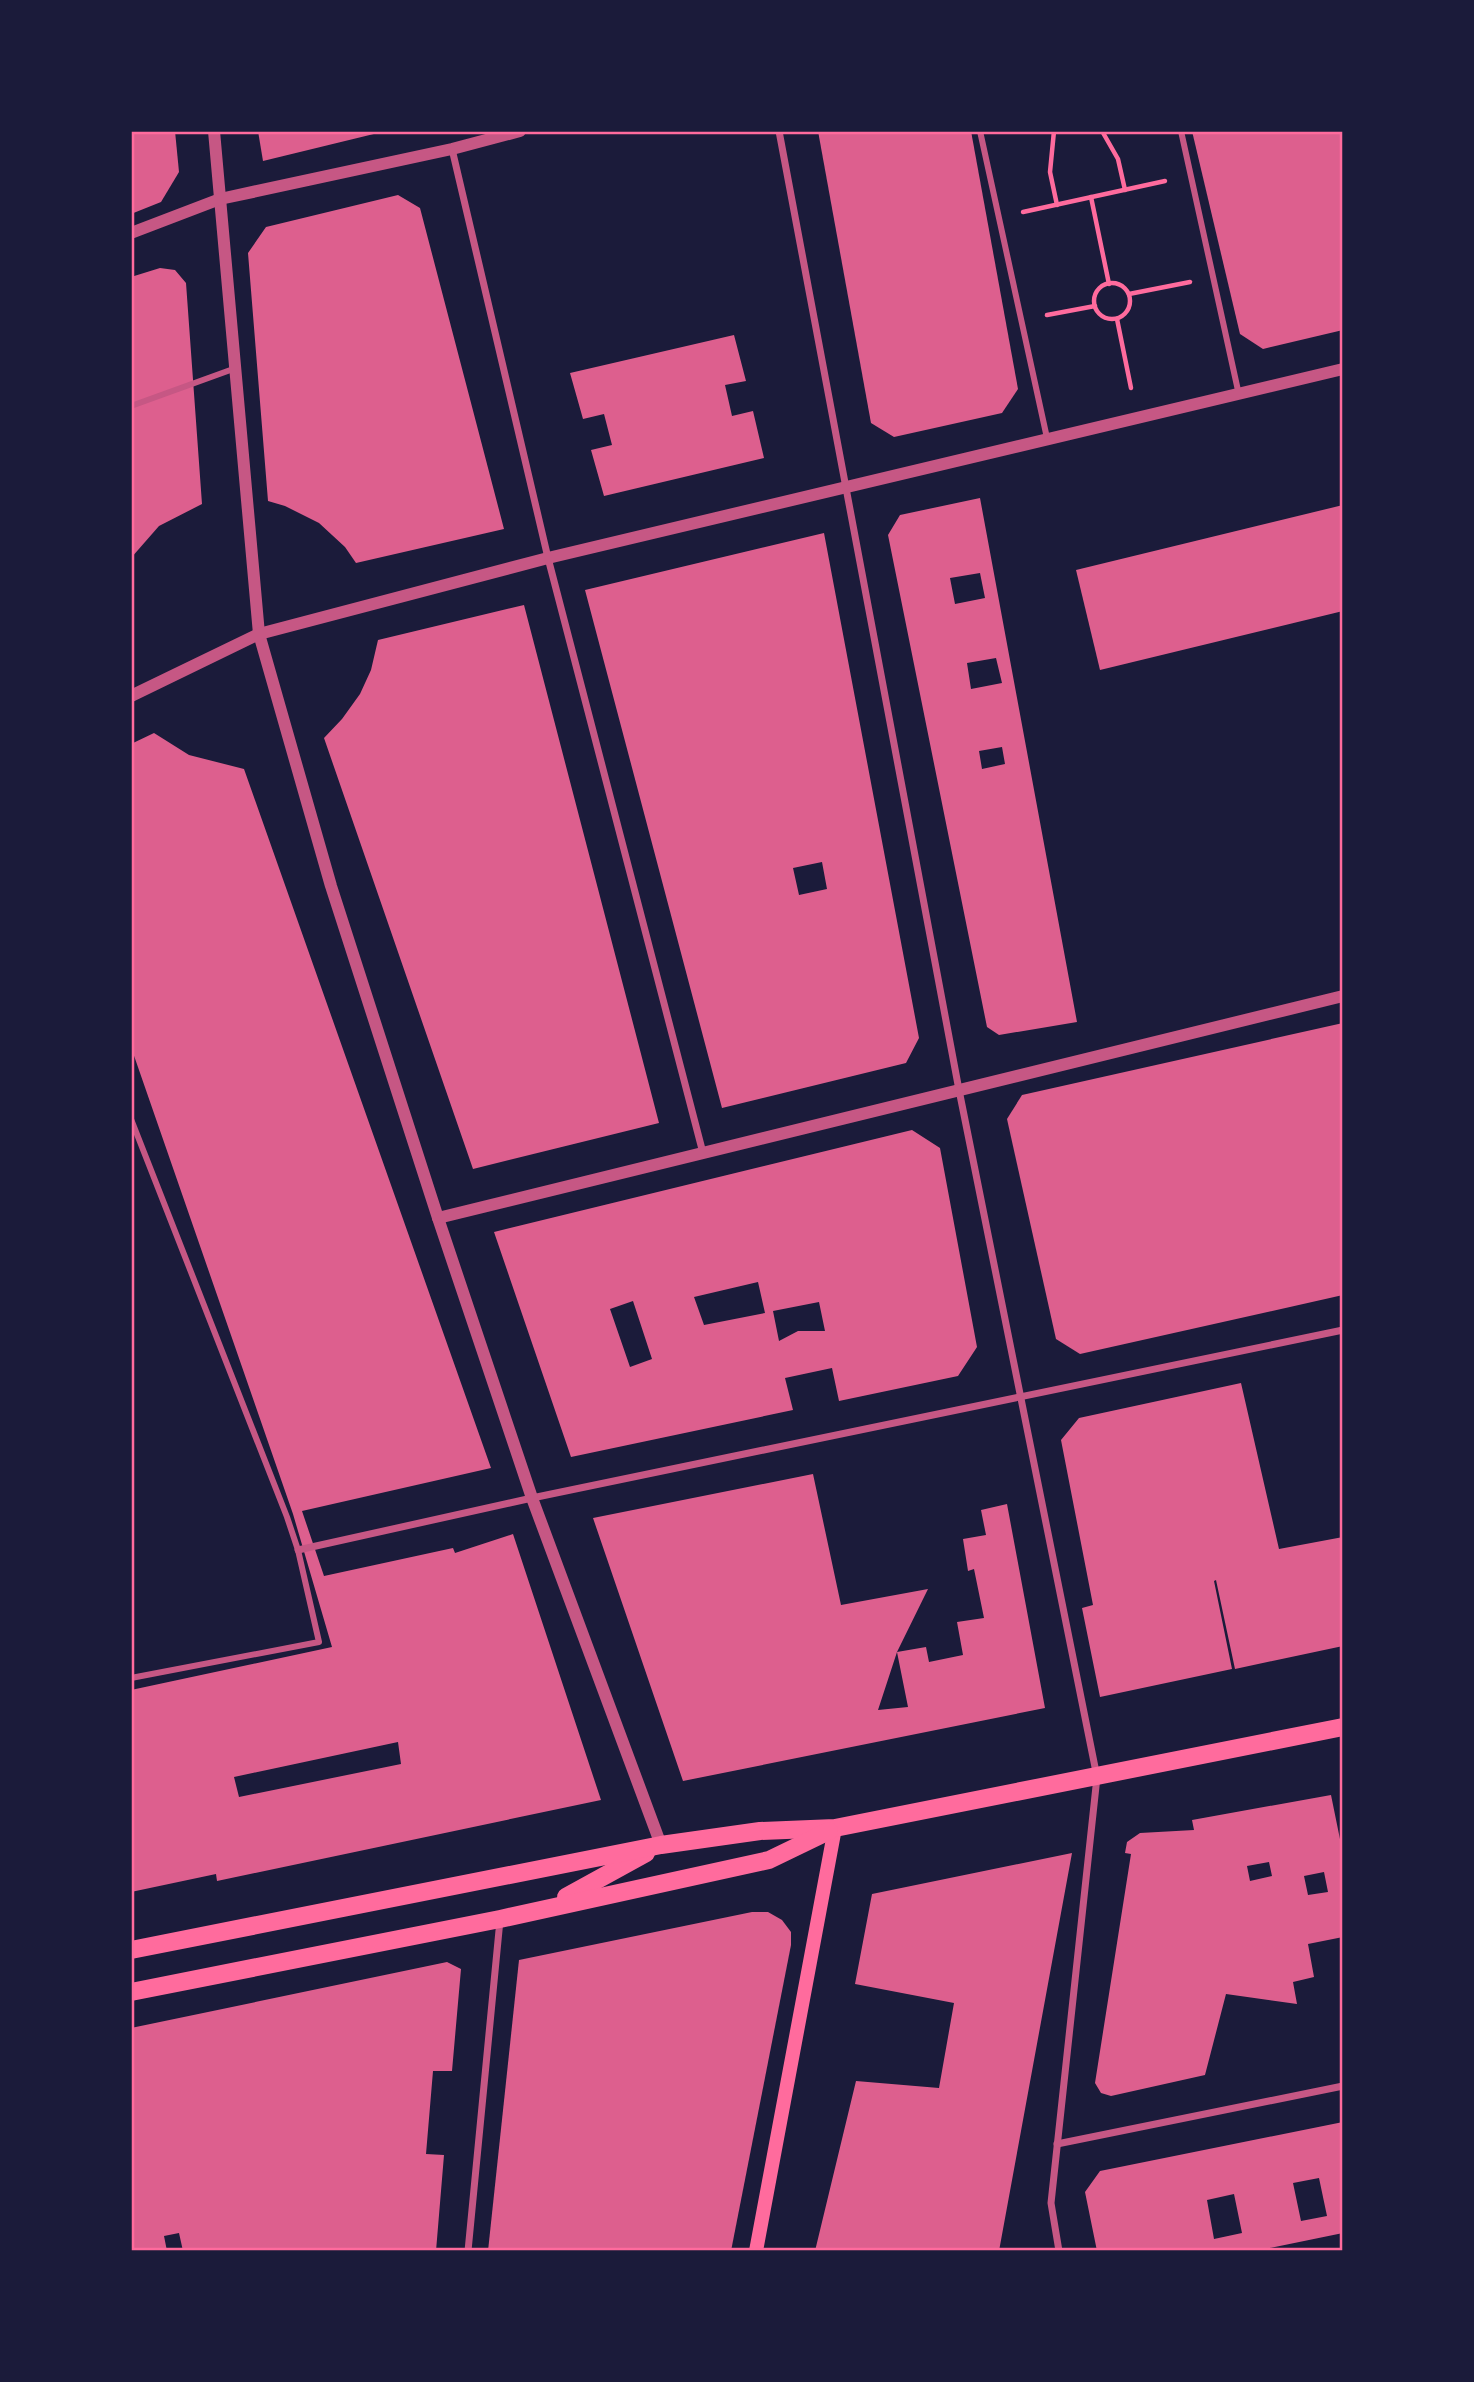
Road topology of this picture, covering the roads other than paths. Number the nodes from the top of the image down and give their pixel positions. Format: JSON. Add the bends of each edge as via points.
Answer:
{"nodes":[{"id":1,"x":214,"y":131,"type":"edge"},
{"id":2,"x":520,"y":131,"type":"edge"},
{"id":3,"x":779,"y":131,"type":"edge"},
{"id":4,"x":980,"y":131,"type":"edge"},
{"id":5,"x":1181,"y":131,"type":"edge"},
{"id":6,"x":452,"y":149,"type":"junction"},
{"id":7,"x":220,"y":200,"type":"junction"},
{"id":8,"x":131,"y":233,"type":"edge"},
{"id":9,"x":236,"y":368,"type":"junction"},
{"id":10,"x":1343,"y":369,"type":"edge"},
{"id":11,"x":1239,"y":395,"type":"junction"},
{"id":12,"x":131,"y":406,"type":"edge"},
{"id":13,"x":1047,"y":438,"type":"junction"},
{"id":14,"x":848,"y":487,"type":"junction"},
{"id":15,"x":548,"y":558,"type":"junction"},
{"id":16,"x":259,"y":634,"type":"junction"},
{"id":17,"x":131,"y":696,"type":"edge"},
{"id":18,"x":1343,"y":996,"type":"edge"},
{"id":19,"x":959,"y":1090,"type":"junction"},
{"id":20,"x":131,"y":1119,"type":"edge"},
{"id":21,"x":703,"y":1153,"type":"junction"},
{"id":22,"x":438,"y":1218,"type":"junction"},
{"id":23,"x":1343,"y":1330,"type":"edge"},
{"id":24,"x":1021,"y":1396,"type":"junction"},
{"id":25,"x":532,"y":1498,"type":"junction"},
{"id":26,"x":298,"y":1550,"type":"junction"},
{"id":27,"x":131,"y":1678,"type":"edge"},
{"id":28,"x":1343,"y":1727,"type":"edge"},
{"id":29,"x":1097,"y":1777,"type":"junction"},
{"id":30,"x":835,"y":1828,"type":"junction"},
{"id":31,"x":661,"y":1845,"type":"junction"},
{"id":32,"x":548,"y":1907,"type":"junction"},
{"id":33,"x":500,"y":1919,"type":"junction"},
{"id":34,"x":131,"y":1950,"type":"edge"},
{"id":35,"x":131,"y":1992,"type":"edge"},
{"id":36,"x":1343,"y":2086,"type":"edge"},
{"id":37,"x":1057,"y":2144,"type":"junction"},
{"id":38,"x":468,"y":2251,"type":"edge"},
{"id":39,"x":756,"y":2251,"type":"edge"},
{"id":40,"x":1059,"y":2251,"type":"edge"}],
"edges":[{"from":1,"to":7,"type":"street"},
{"from":2,"to":6,"type":"street"},
{"from":3,"to":14,"type":"street"},
{"from":4,"to":13,"type":"street"},
{"from":5,"to":11,"type":"street"},
{"from":6,"to":7,"type":"street"},
{"from":6,"to":15,"type":"street"},
{"from":7,"to":8,"type":"street"},
{"from":7,"to":9,"type":"street"},
{"from":9,"to":12,"type":"street"},
{"from":9,"to":16,"type":"street"},
{"from":10,"to":11,"type":"street"},
{"from":11,"to":13,"type":"street"},
{"from":13,"to":14,"type":"street"},
{"from":14,"to":15,"type":"street"},
{"from":14,"to":19,"type":"street"},
{"from":15,"to":16,"type":"street"},
{"from":15,"to":21,"type":"street"},
{"from":16,"to":17,"type":"street"},
{"from":16,"to":22,"type":"street","via":[[331,886]]},
{"from":18,"to":19,"type":"street"},
{"from":19,"to":21,"type":"street"},
{"from":19,"to":24,"type":"street"},
{"from":20,"to":26,"type":"street"},
{"from":21,"to":22,"type":"street"},
{"from":22,"to":25,"type":"street"},
{"from":23,"to":24,"type":"street"},
{"from":24,"to":25,"type":"street"},
{"from":24,"to":29,"type":"street"},
{"from":25,"to":26,"type":"street"},
{"from":25,"to":31,"type":"street"},
{"from":26,"to":27,"type":"street","via":[[319,1642]]},
{"from":28,"to":29,"type":"main road"},
{"from":29,"to":30,"type":"main road"},
{"from":29,"to":37,"type":"street"},
{"from":30,"to":31,"type":"main road","via":[[760,1831]]},
{"from":30,"to":32,"type":"main road","via":[[769,1860]]},
{"from":30,"to":39,"type":"main road"},
{"from":31,"to":32,"type":"main road"},
{"from":31,"to":34,"type":"main road"},
{"from":32,"to":33,"type":"main road"},
{"from":33,"to":35,"type":"main road"},
{"from":33,"to":38,"type":"street"},
{"from":36,"to":37,"type":"street"},
{"from":37,"to":40,"type":"street","via":[[1051,2203]]}]}
